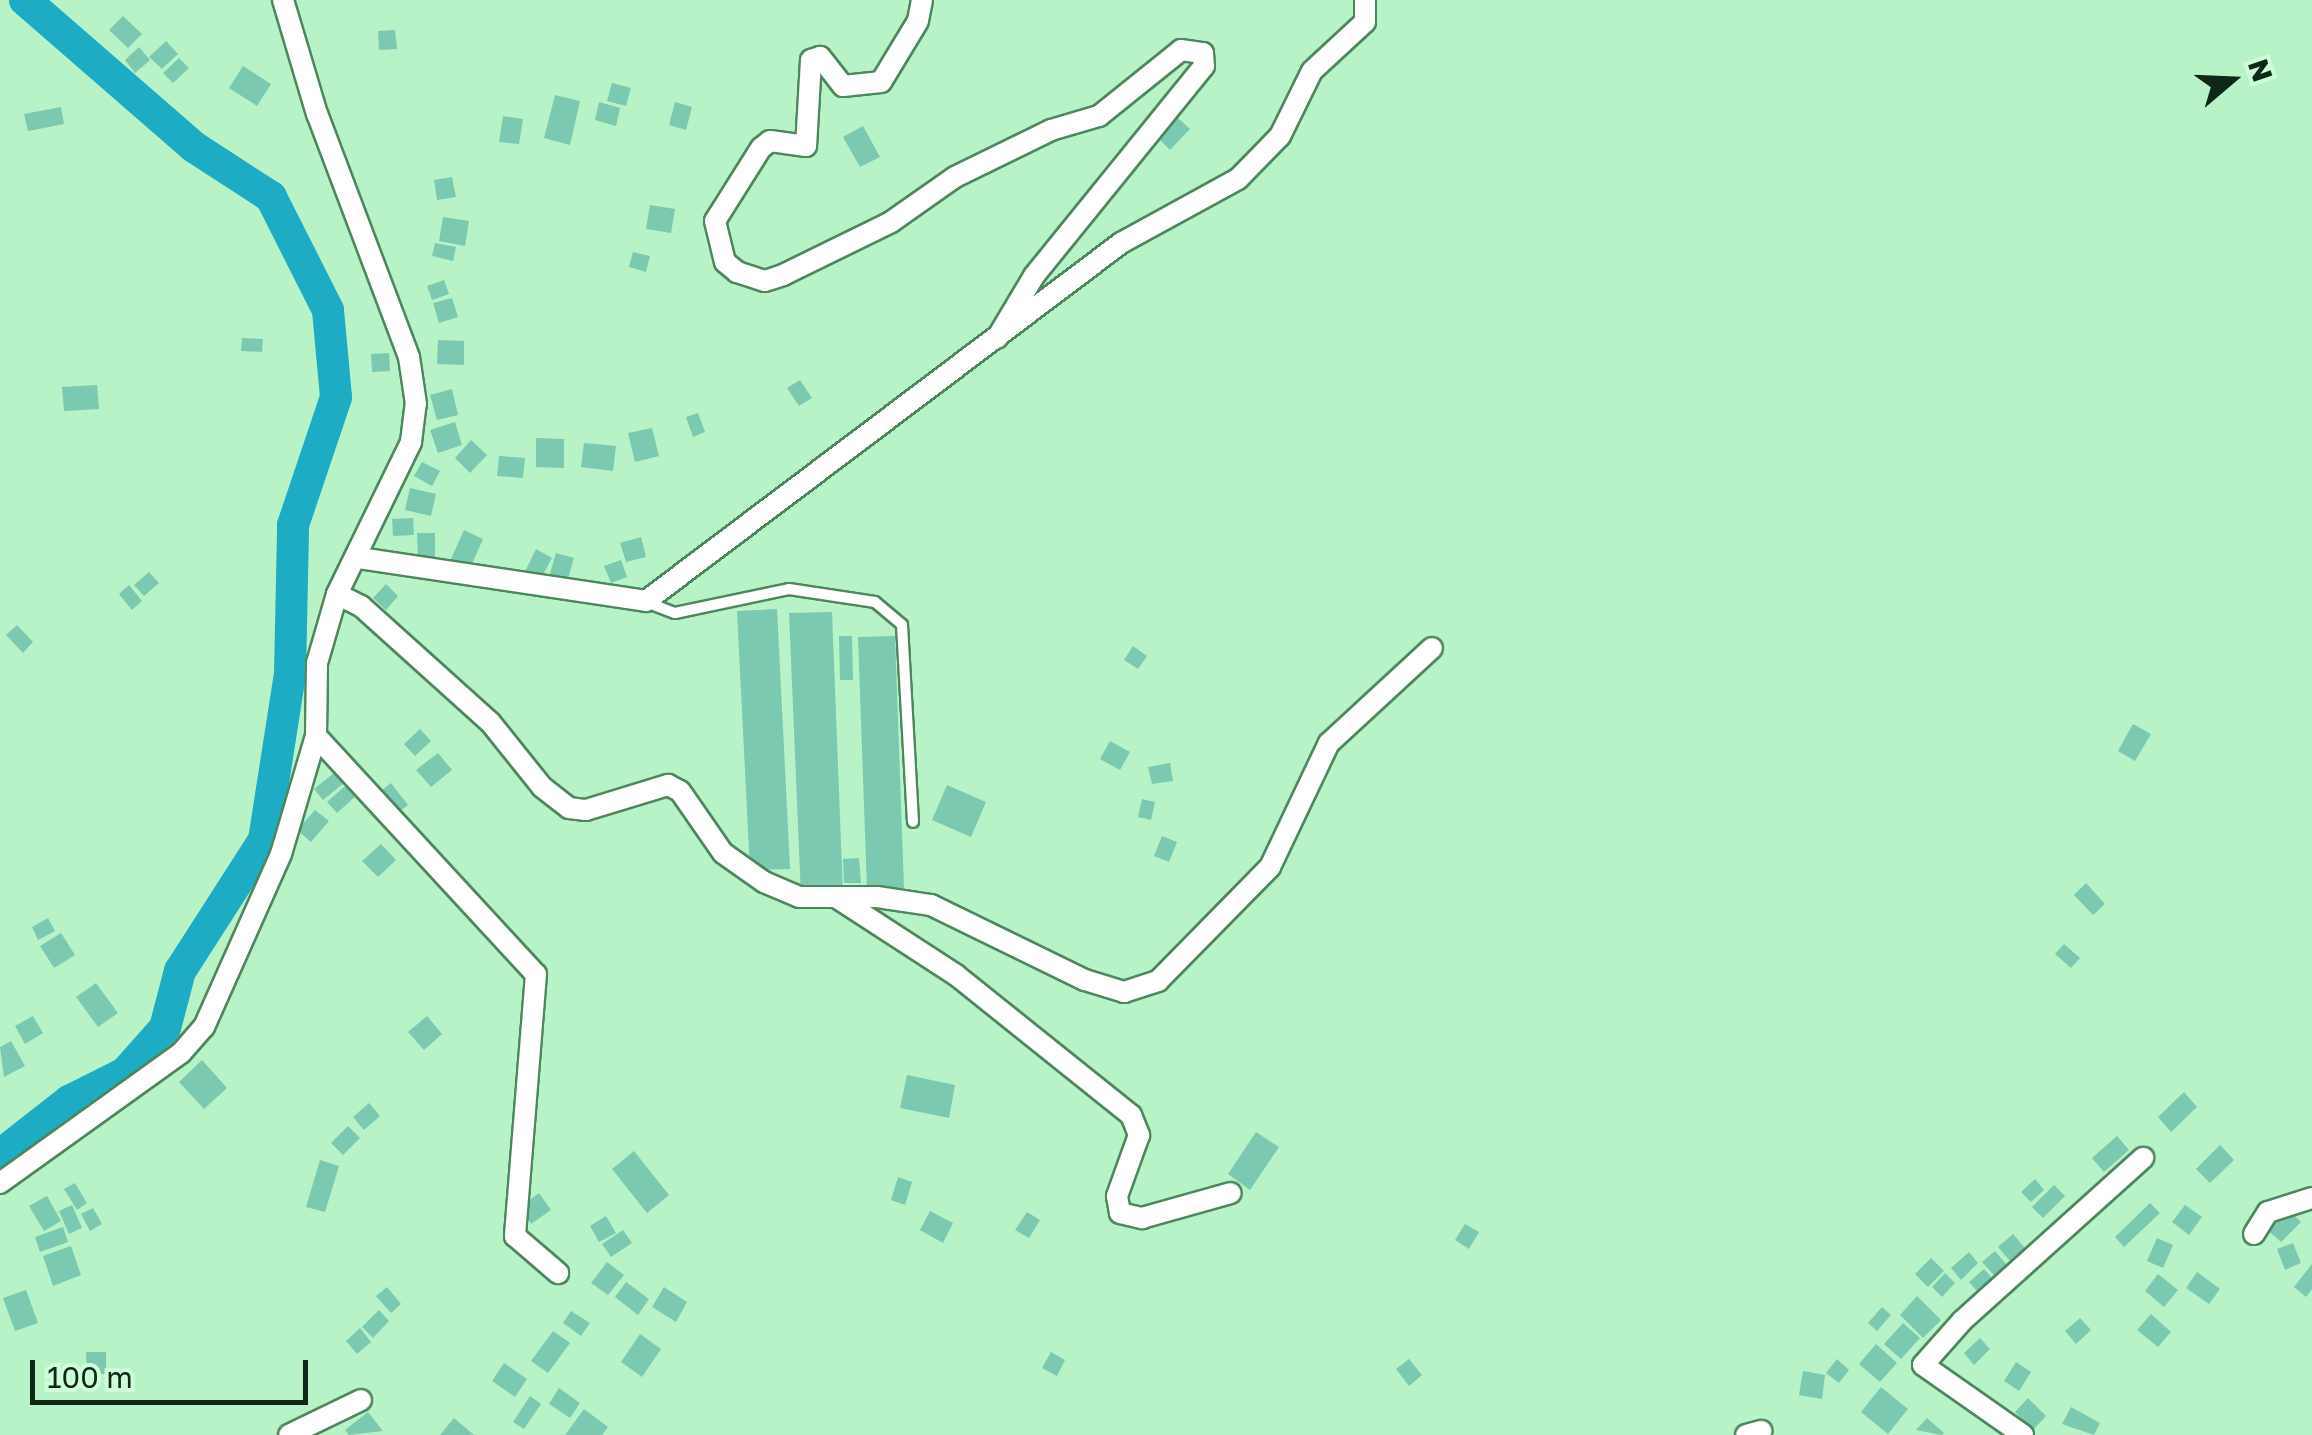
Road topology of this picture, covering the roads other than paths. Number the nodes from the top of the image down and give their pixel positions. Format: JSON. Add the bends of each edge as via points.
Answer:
{"nodes":[{"id":1,"x":283,"y":0,"type":"edge"},
{"id":2,"x":922,"y":0,"type":"edge"},
{"id":3,"x":1366,"y":0,"type":"edge"},
{"id":4,"x":997,"y":338,"type":"junction"},
{"id":5,"x":359,"y":558,"type":"junction"},
{"id":6,"x":337,"y":594,"type":"junction"},
{"id":7,"x":646,"y":601,"type":"junction"},
{"id":8,"x":1432,"y":648,"type":"dead end"},
{"id":9,"x":316,"y":736,"type":"junction"},
{"id":10,"x":913,"y":822,"type":"dead end"},
{"id":11,"x":839,"y":898,"type":"junction"},
{"id":12,"x":2143,"y":1158,"type":"dead end"},
{"id":13,"x":0,"y":1183,"type":"edge"},
{"id":14,"x":1231,"y":1192,"type":"dead end"},
{"id":15,"x":2312,"y":1198,"type":"edge"},
{"id":16,"x":2254,"y":1234,"type":"dead end"},
{"id":17,"x":558,"y":1273,"type":"dead end"},
{"id":18,"x":360,"y":1400,"type":"dead end"},
{"id":19,"x":289,"y":1435,"type":"edge"},
{"id":20,"x":2023,"y":1435,"type":"edge"}],
"edges":[{"from":1,"to":5,"type":"street","via":[[317,114],[404,342],[414,388],[411,442]]},
{"from":2,"to":4,"type":"street","via":[[918,22],[880,82],[843,86],[820,57],[811,60],[806,146],[770,141],[715,221],[725,262],[737,272],[765,282],[784,275],[891,222],[956,177],[1051,130],[1099,116],[1181,50],[1203,53],[1204,66],[1034,276]]},
{"from":3,"to":4,"type":"street","via":[[1365,22],[1312,71],[1280,136],[1238,180],[1121,243]]},
{"from":4,"to":7,"type":"street"},
{"from":5,"to":6,"type":"street"},
{"from":5,"to":7,"type":"street"},
{"from":6,"to":9,"type":"street","via":[[317,663]]},
{"from":6,"to":11,"type":"street","via":[[361,606],[490,722],[542,786],[569,808],[586,810],[668,785],[737,867],[799,897]]},
{"from":7,"to":10,"type":"lane","via":[[676,612],[789,589],[875,602],[902,625]]},
{"from":8,"to":11,"type":"street","via":[[1329,742],[1270,867],[1158,981],[1124,992],[1085,980],[961,915],[877,896]]},
{"from":9,"to":13,"type":"street","via":[[281,854],[204,1027],[181,1053]]},
{"from":9,"to":17,"type":"street","via":[[536,974],[515,1236]]},
{"from":11,"to":14,"type":"street","via":[[956,975],[1131,1115],[1139,1136],[1117,1196],[1120,1213],[1142,1218]]},
{"from":12,"to":20,"type":"street","via":[[1962,1320],[1922,1365]]},
{"from":15,"to":16,"type":"street","via":[[2268,1212]]},
{"from":18,"to":19,"type":"street"}]}
